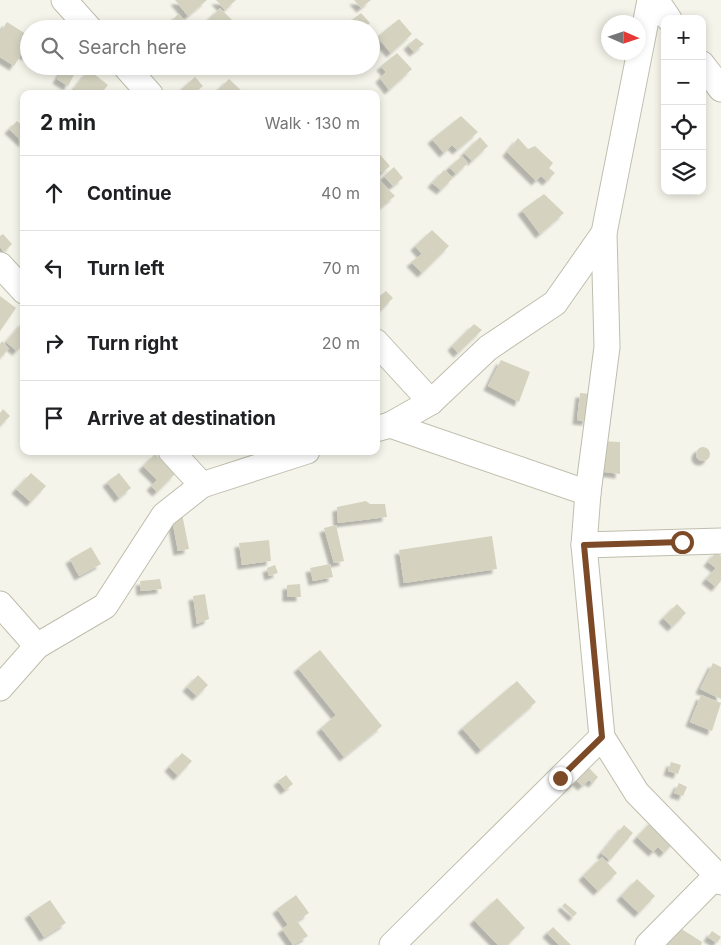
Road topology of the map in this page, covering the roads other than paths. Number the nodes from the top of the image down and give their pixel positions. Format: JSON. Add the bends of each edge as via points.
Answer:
{"nodes":[{"id":1,"x":64,"y":0,"type":"edge"},
{"id":2,"x":650,"y":0,"type":"edge"},
{"id":3,"x":656,"y":0,"type":"edge"},
{"id":4,"x":667,"y":15,"type":"edge"},
{"id":5,"x":82,"y":20,"type":"edge"},
{"id":6,"x":706,"y":69,"type":"edge"},
{"id":7,"x":132,"y":75,"type":"edge"},
{"id":8,"x":721,"y":89,"type":"edge"},
{"id":9,"x":146,"y":90,"type":"edge"},
{"id":10,"x":604,"y":233,"type":"junction"},
{"id":11,"x":0,"y":265,"type":"edge"},
{"id":12,"x":20,"y":287,"type":"edge"},
{"id":13,"x":380,"y":346,"type":"edge"},
{"id":14,"x":431,"y":402,"type":"junction"},
{"id":15,"x":383,"y":427,"type":"edge"},
{"id":16,"x":175,"y":455,"type":"edge"},
{"id":17,"x":295,"y":455,"type":"edge"},
{"id":18,"x":202,"y":485,"type":"junction"},
{"id":19,"x":588,"y":493,"type":"junction"},
{"id":20,"x":721,"y":541,"type":"edge"},
{"id":21,"x":584,"y":545,"type":"junction"},
{"id":22,"x":0,"y":604,"type":"edge"},
{"id":23,"x":37,"y":646,"type":"junction"},
{"id":24,"x":0,"y":688,"type":"edge"},
{"id":25,"x":602,"y":737,"type":"junction"},
{"id":26,"x":719,"y":878,"type":"edge"},
{"id":27,"x":392,"y":945,"type":"edge"},
{"id":28,"x":648,"y":945,"type":"edge"}],
"edges":[{"from":1,"to":5,"type":"street"},
{"from":2,"to":10,"type":"street"},
{"from":3,"to":4,"type":"street"},
{"from":6,"to":8,"type":"street"},
{"from":7,"to":9,"type":"street"},
{"from":10,"to":14,"type":"street","via":[[555,303],[488,348]]},
{"from":10,"to":19,"type":"street","via":[[607,347]]},
{"from":11,"to":12,"type":"street"},
{"from":13,"to":14,"type":"street"},
{"from":14,"to":15,"type":"street"},
{"from":15,"to":19,"type":"street"},
{"from":16,"to":18,"type":"street"},
{"from":17,"to":18,"type":"street"},
{"from":18,"to":23,"type":"street","via":[[164,515],[105,606]]},
{"from":19,"to":21,"type":"street"},
{"from":20,"to":21,"type":"street"},
{"from":21,"to":25,"type":"street"},
{"from":22,"to":23,"type":"street"},
{"from":23,"to":24,"type":"street"},
{"from":25,"to":26,"type":"street","via":[[637,792]]},
{"from":25,"to":27,"type":"street"},
{"from":26,"to":28,"type":"street"}]}
